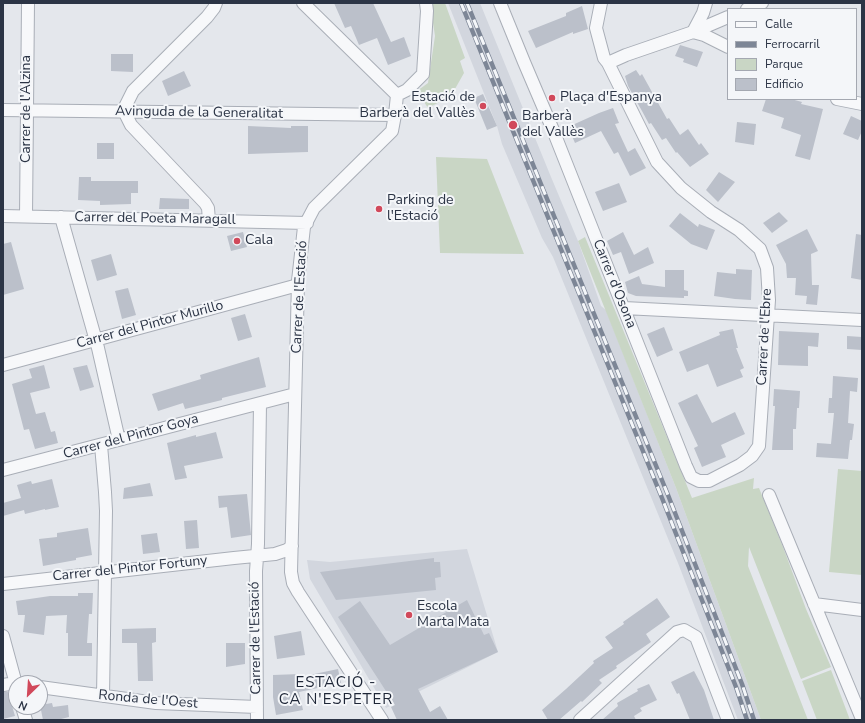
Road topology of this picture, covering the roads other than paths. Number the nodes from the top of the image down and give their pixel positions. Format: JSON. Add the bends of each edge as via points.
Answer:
{"nodes":[{"id":1,"x":28,"y":3,"type":"edge"},
{"id":2,"x":216,"y":3,"type":"edge"},
{"id":3,"x":303,"y":3,"type":"edge"},
{"id":4,"x":426,"y":3,"type":"edge"},
{"id":5,"x":500,"y":3,"type":"edge"},
{"id":6,"x":601,"y":3,"type":"edge"},
{"id":7,"x":706,"y":3,"type":"edge"},
{"id":8,"x":762,"y":3,"type":"edge"},
{"id":9,"x":750,"y":8,"type":"edge"},
{"id":10,"x":727,"y":17,"type":"edge"},
{"id":11,"x":693,"y":32,"type":"junction"},
{"id":12,"x":727,"y":46,"type":"edge"},
{"id":13,"x":608,"y":63,"type":"junction"},
{"id":14,"x":397,"y":95,"type":"junction"},
{"id":15,"x":841,"y":100,"type":"edge"},
{"id":16,"x":862,"y":104,"type":"edge"},
{"id":17,"x":3,"y":110,"type":"edge"},
{"id":18,"x":27,"y":110,"type":"junction"},
{"id":19,"x":124,"y":112,"type":"junction"},
{"id":20,"x":396,"y":115,"type":"junction"},
{"id":21,"x":3,"y":216,"type":"edge"},
{"id":22,"x":26,"y":216,"type":"junction"},
{"id":23,"x":61,"y":217,"type":"junction"},
{"id":24,"x":209,"y":220,"type":"junction"},
{"id":25,"x":307,"y":223,"type":"junction"},
{"id":26,"x":298,"y":285,"type":"junction"},
{"id":27,"x":624,"y":308,"type":"junction"},
{"id":28,"x":767,"y":316,"type":"junction"},
{"id":29,"x":862,"y":320,"type":"edge"},
{"id":30,"x":96,"y":340,"type":"junction"},
{"id":31,"x":3,"y":365,"type":"edge"},
{"id":32,"x":295,"y":394,"type":"junction"},
{"id":33,"x":260,"y":404,"type":"junction"},
{"id":34,"x":119,"y":440,"type":"junction"},
{"id":35,"x":101,"y":445,"type":"junction"},
{"id":36,"x":3,"y":470,"type":"edge"},
{"id":37,"x":691,"y":477,"type":"joint"},
{"id":38,"x":769,"y":495,"type":"dead end"},
{"id":39,"x":292,"y":546,"type":"junction"},
{"id":40,"x":257,"y":556,"type":"junction"},
{"id":41,"x":104,"y":573,"type":"junction"},
{"id":42,"x":3,"y":584,"type":"edge"},
{"id":43,"x":814,"y":604,"type":"junction"},
{"id":44,"x":862,"y":610,"type":"edge"},
{"id":45,"x":3,"y":636,"type":"edge"},
{"id":46,"x":14,"y":675,"type":"edge"},
{"id":47,"x":48,"y":688,"type":"edge"},
{"id":48,"x":103,"y":696,"type":"junction"},
{"id":49,"x":257,"y":707,"type":"junction"},
{"id":50,"x":257,"y":720,"type":"edge"},
{"id":51,"x":382,"y":720,"type":"edge"},
{"id":52,"x":580,"y":720,"type":"edge"},
{"id":53,"x":728,"y":720,"type":"edge"},
{"id":54,"x":862,"y":720,"type":"edge"}],
"edges":[{"from":1,"to":18,"type":"street","name":"Carrer de l'Alzina"},
{"from":2,"to":19,"type":"street","via":[[207,17],[133,92]]},
{"from":3,"to":14,"type":"street"},
{"from":4,"to":14,"type":"street","via":[[422,74],[407,90]]},
{"from":5,"to":27,"type":"street","name":"Carrer d'Osona","via":[[554,130]]},
{"from":6,"to":13,"type":"street","name":"Carrer de l'Ebre","via":[[596,28],[604,58]]},
{"from":7,"to":11,"type":"street"},
{"from":8,"to":9,"type":"street"},
{"from":10,"to":11,"type":"street"},
{"from":11,"to":12,"type":"street"},
{"from":11,"to":13,"type":"street"},
{"from":13,"to":28,"type":"street","name":"Carrer de l'Ebre","via":[[657,162],[681,188],[739,230],[760,249],[767,268]]},
{"from":14,"to":20,"type":"street","name":"Carrer de l'Estació"},
{"from":15,"to":16,"type":"street"},
{"from":17,"to":18,"type":"street","name":"Avinguda de la Generalitat"},
{"from":18,"to":19,"type":"street","name":"Avinguda de la Generalitat"},
{"from":18,"to":22,"type":"street","name":"Carrer de l'Alzina"},
{"from":19,"to":20,"type":"street","name":"Avinguda de la Generalitat"},
{"from":19,"to":24,"type":"street","via":[[131,125],[205,203]]},
{"from":20,"to":25,"type":"street","name":"Carrer de l'Estació","via":[[392,131],[314,208]]},
{"from":21,"to":22,"type":"street","name":"Carrer del Poeta Maragall"},
{"from":22,"to":23,"type":"street","name":"Carrer del Poeta Maragall"},
{"from":23,"to":24,"type":"street","name":"Carrer del Poeta Maragall"},
{"from":23,"to":30,"type":"street"},
{"from":24,"to":25,"type":"street","name":"Carrer del Poeta Maragall"},
{"from":25,"to":26,"type":"street","name":"Carrer de l'Estació","via":[[304,227]]},
{"from":26,"to":30,"type":"street","name":"Carrer del Pintor Murillo"},
{"from":26,"to":32,"type":"street","name":"Carrer de l'Estació"},
{"from":27,"to":28,"type":"street"},
{"from":27,"to":37,"type":"street","name":"Carrer d'Osona"},
{"from":28,"to":29,"type":"street"},
{"from":28,"to":37,"type":"street","name":"Carrer de l'Ebre","via":[[759,446],[752,456],[740,465],[708,481],[699,481]]},
{"from":30,"to":31,"type":"street","name":"Carrer del Pintor Murillo"},
{"from":30,"to":34,"type":"street"},
{"from":32,"to":33,"type":"street","name":"Carrer del Pintor Goya"},
{"from":32,"to":39,"type":"street","name":"Carrer de l'Estació"},
{"from":33,"to":34,"type":"street","name":"Carrer del Pintor Goya"},
{"from":33,"to":40,"type":"street","name":"Carrer de l'Estació"},
{"from":34,"to":35,"type":"street","name":"Carrer del Pintor Goya"},
{"from":35,"to":36,"type":"street","name":"Carrer del Pintor Goya"},
{"from":35,"to":41,"type":"street","via":[[105,492]]},
{"from":38,"to":43,"type":"street","via":[[790,557]]},
{"from":39,"to":40,"type":"street","name":"Carrer del Pintor Fortuny","via":[[275,554]]},
{"from":39,"to":51,"type":"street","name":"Carrer de l'Estació","via":[[293,583]]},
{"from":40,"to":41,"type":"street","name":"Carrer del Pintor Fortuny"},
{"from":40,"to":49,"type":"street","name":"Carrer de l'Estació"},
{"from":41,"to":42,"type":"street","name":"Carrer del Pintor Fortuny"},
{"from":41,"to":48,"type":"street"},
{"from":43,"to":44,"type":"street"},
{"from":43,"to":54,"type":"street","via":[[845,693]]},
{"from":45,"to":46,"type":"street"},
{"from":47,"to":48,"type":"street","name":"Ronda de l'Oest"},
{"from":48,"to":49,"type":"street","name":"Ronda de l'Oest","via":[[156,703]]},
{"from":49,"to":50,"type":"street","name":"Carrer de l'Estació"},
{"from":52,"to":53,"type":"street","via":[[678,632],[684,630],[696,636]]}]}
